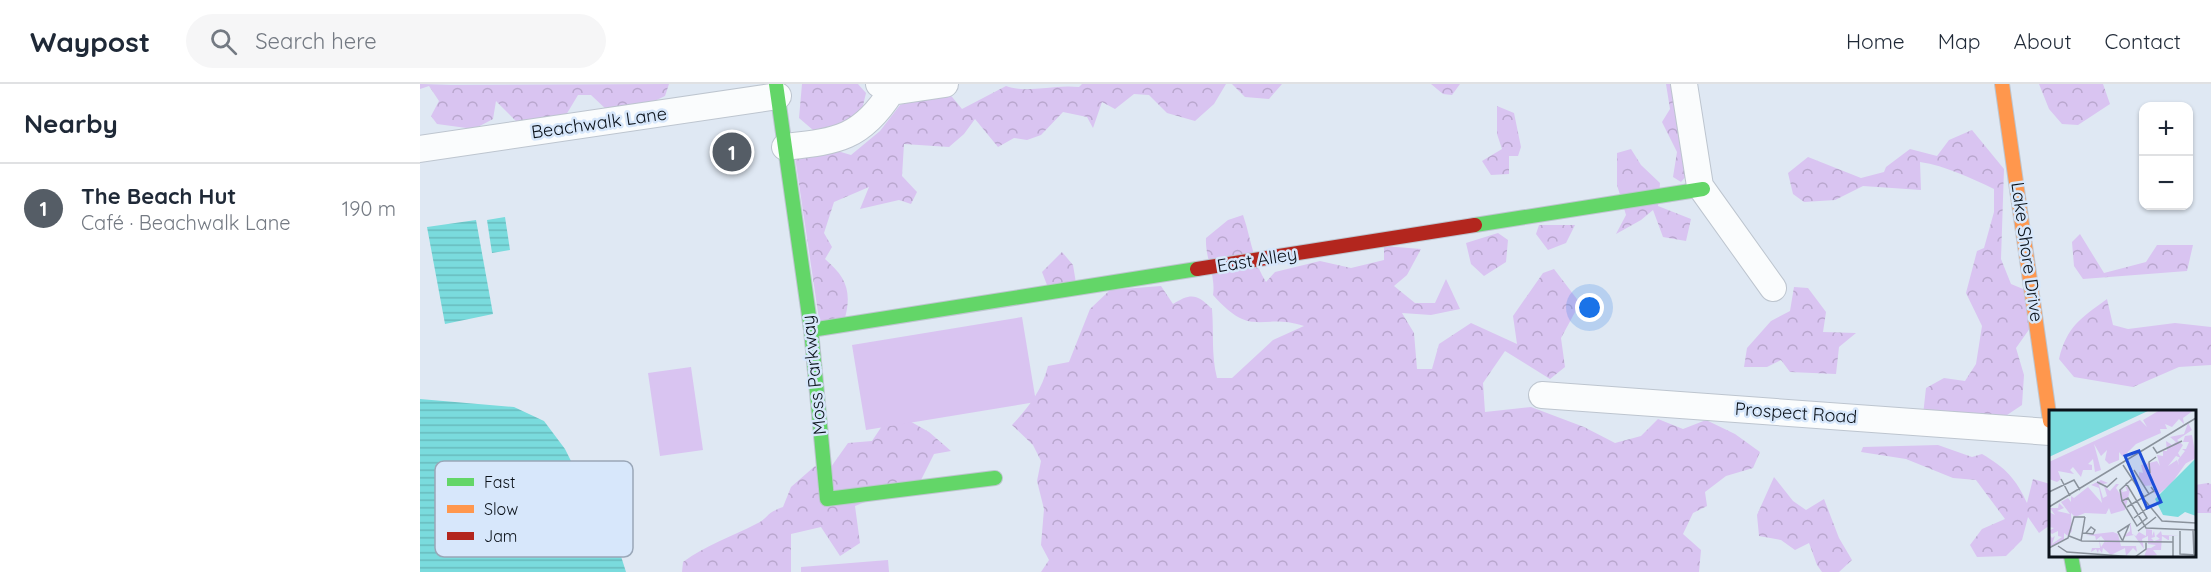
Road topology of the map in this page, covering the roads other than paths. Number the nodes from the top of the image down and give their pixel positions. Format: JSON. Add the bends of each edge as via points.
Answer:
{"nodes":[{"id":1,"x":945,"y":84,"type":"edge"},
{"id":2,"x":1684,"y":84,"type":"edge"},
{"id":3,"x":2002,"y":84,"type":"edge"},
{"id":4,"x":885,"y":88,"type":"edge"},
{"id":5,"x":777,"y":90,"type":"edge"},
{"id":6,"x":785,"y":147,"type":"junction"},
{"id":7,"x":420,"y":149,"type":"edge"},
{"id":8,"x":1703,"y":189,"type":"junction"},
{"id":9,"x":1773,"y":288,"type":"dead end"},
{"id":10,"x":811,"y":330,"type":"junction"},
{"id":11,"x":1542,"y":395,"type":"dead end"},
{"id":12,"x":2049,"y":414,"type":"edge"},
{"id":13,"x":2049,"y":432,"type":"edge"},
{"id":14,"x":995,"y":478,"type":"dead end"},
{"id":15,"x":2071,"y":557,"type":"edge"},
{"id":16,"x":2074,"y":572,"type":"edge"}],
"edges":[{"from":1,"to":4,"type":"street"},
{"from":2,"to":8,"type":"street"},
{"from":3,"to":12,"type":"street","name":"Lake Shore Drive"},
{"from":4,"to":6,"type":"street","via":[[880,109],[862,127],[832,142]]},
{"from":5,"to":6,"type":"street","name":"Moss Parkway"},
{"from":5,"to":7,"type":"street","name":"Beachwalk Lane"},
{"from":6,"to":10,"type":"street","name":"Moss Parkway"},
{"from":8,"to":9,"type":"street"},
{"from":8,"to":10,"type":"street","name":"East Alley"},
{"from":10,"to":14,"type":"street","name":"Moss Parkway","via":[[827,499]]},
{"from":11,"to":13,"type":"street","name":"Prospect Road"},
{"from":15,"to":16,"type":"street"}]}
